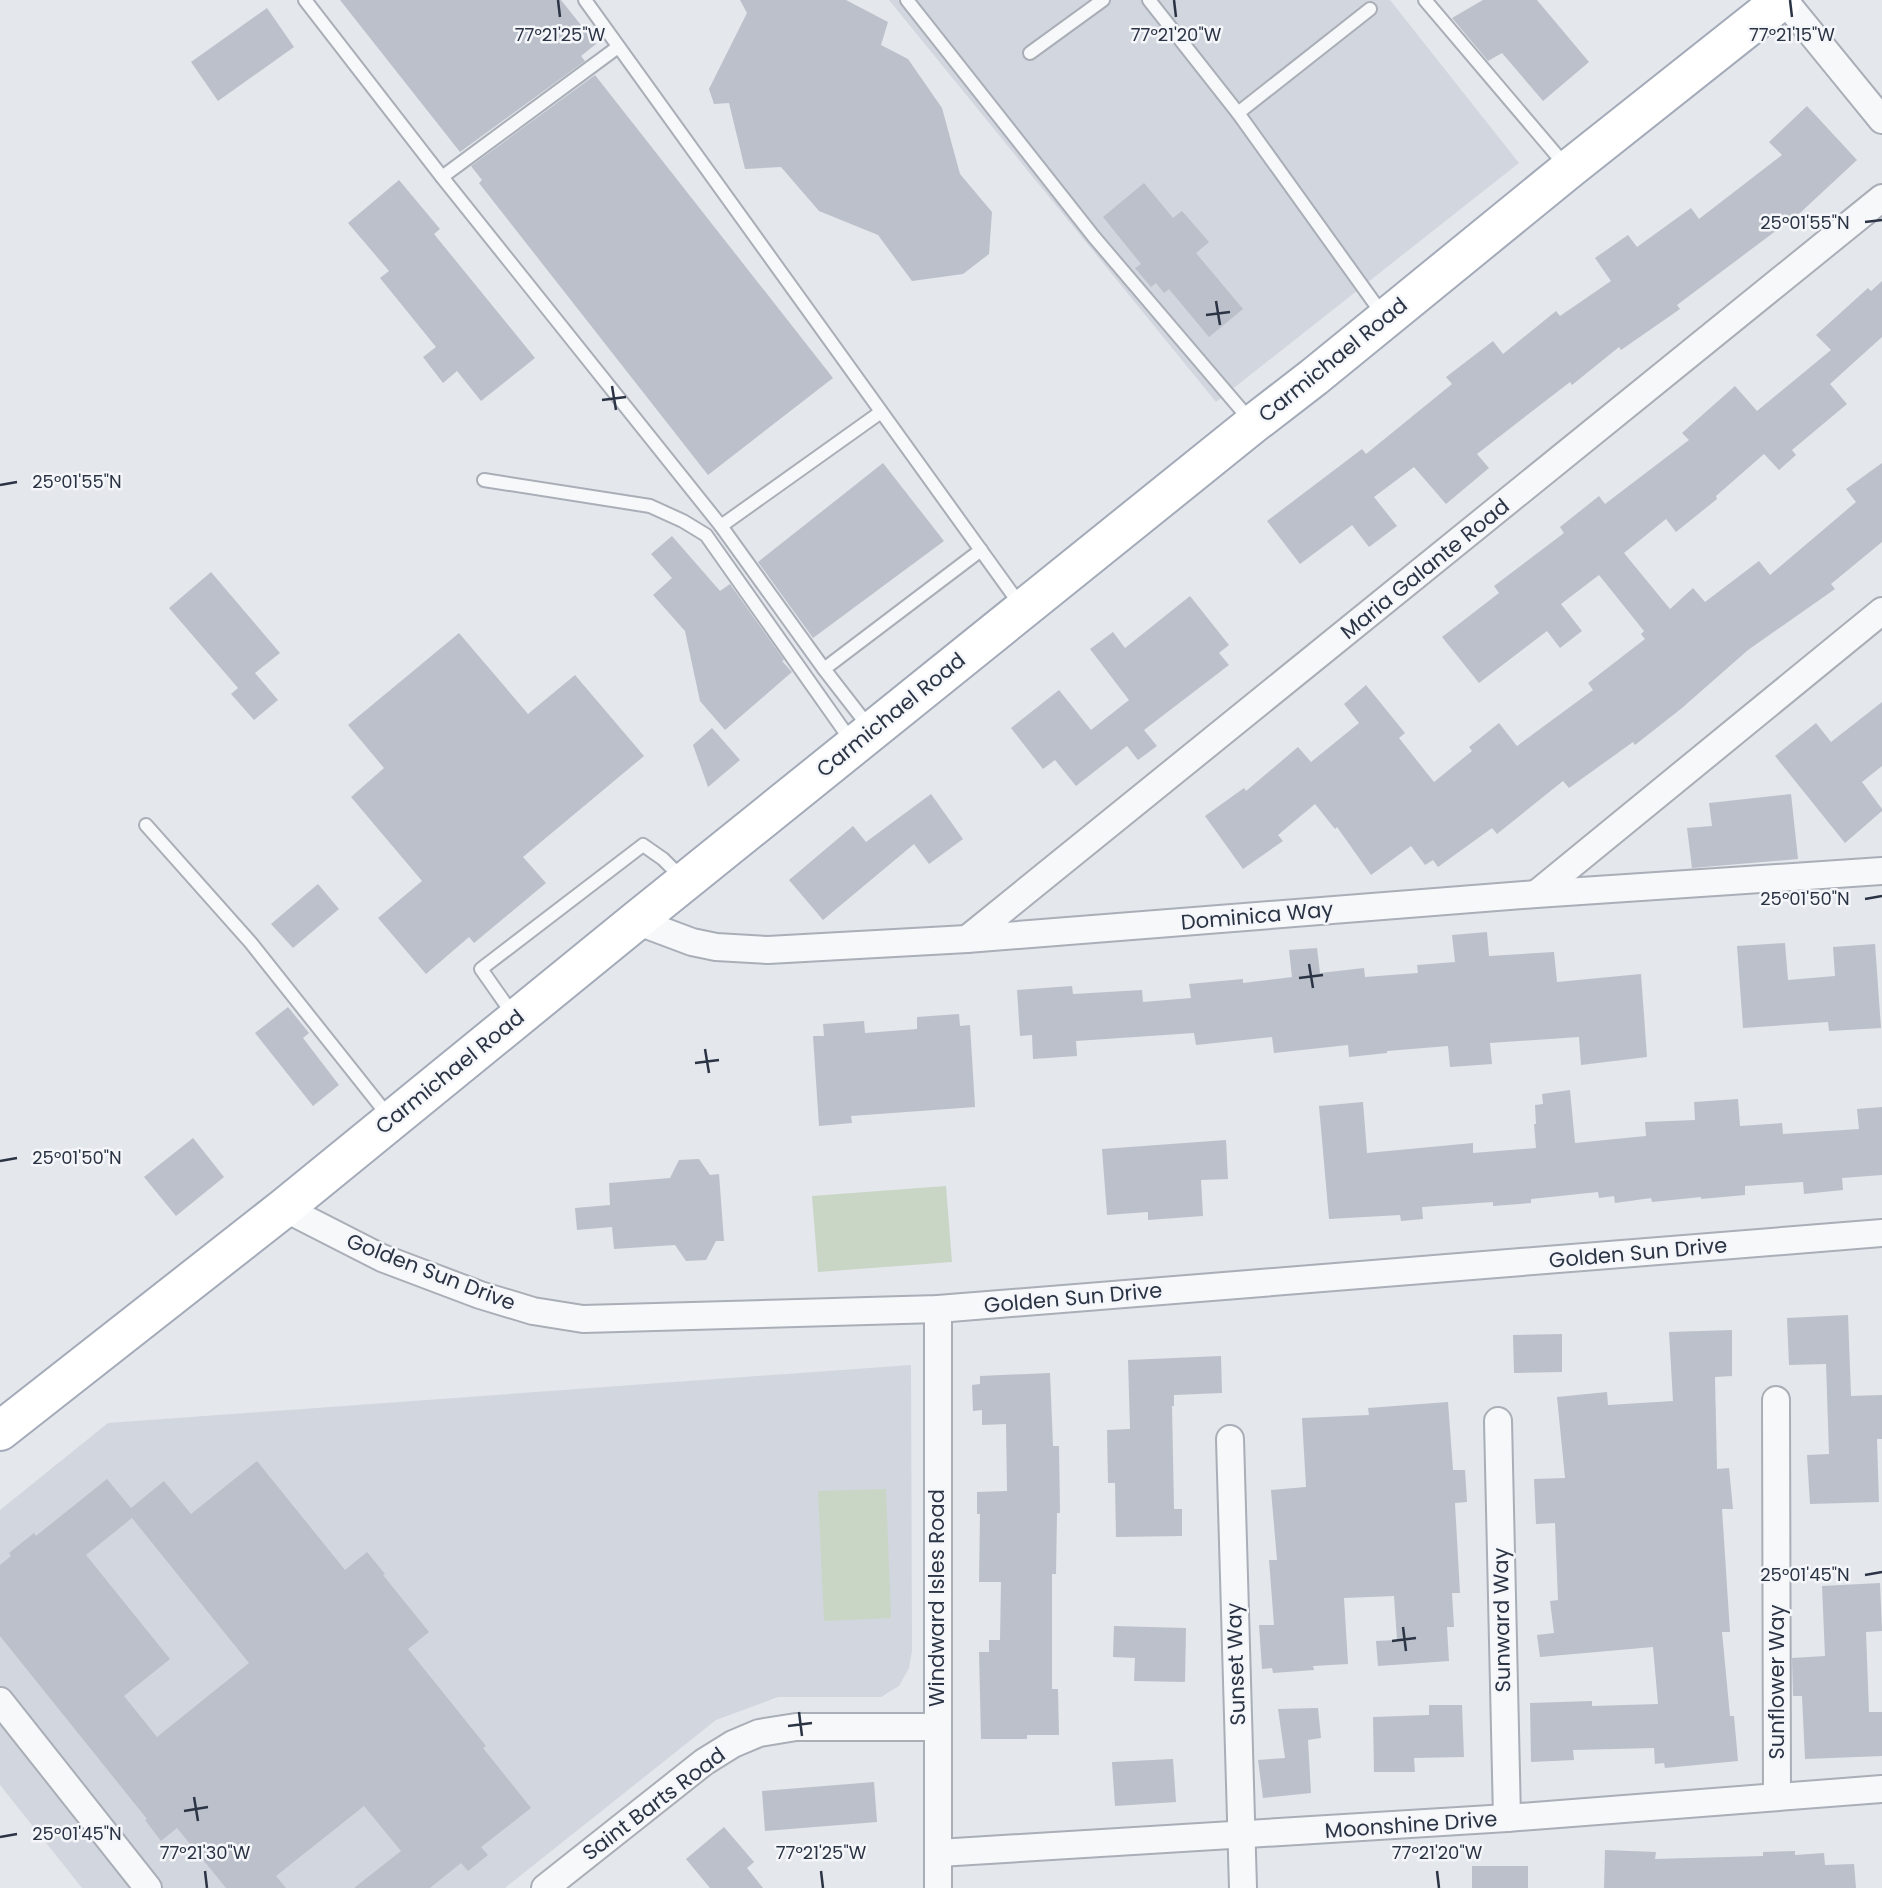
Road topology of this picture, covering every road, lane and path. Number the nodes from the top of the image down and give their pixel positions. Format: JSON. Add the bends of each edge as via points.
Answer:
{"nodes":[{"id":1,"x":305,"y":0,"type":"edge"},
{"id":2,"x":584,"y":0,"type":"edge"},
{"id":3,"x":907,"y":0,"type":"edge"},
{"id":4,"x":1103,"y":0,"type":"edge"},
{"id":5,"x":1149,"y":0,"type":"edge"},
{"id":6,"x":1425,"y":0,"type":"edge"},
{"id":7,"x":1783,"y":0,"type":"edge"},
{"id":8,"x":1370,"y":9,"type":"dead end"},
{"id":9,"x":618,"y":47,"type":"junction"},
{"id":10,"x":1030,"y":53,"type":"dead end"},
{"id":11,"x":1238,"y":113,"type":"junction"},
{"id":12,"x":1882,"y":120,"type":"edge"},
{"id":13,"x":1569,"y":169,"type":"junction"},
{"id":14,"x":442,"y":177,"type":"junction"},
{"id":15,"x":1882,"y":198,"type":"edge"},
{"id":16,"x":1385,"y":318,"type":"junction"},
{"id":17,"x":881,"y":412,"type":"junction"},
{"id":18,"x":1253,"y":424,"type":"junction"},
{"id":19,"x":484,"y":480,"type":"dead end"},
{"id":20,"x":721,"y":526,"type":"junction"},
{"id":21,"x":981,"y":550,"type":"junction"},
{"id":22,"x":1023,"y":609,"type":"junction"},
{"id":23,"x":1882,"y":611,"type":"edge"},
{"id":24,"x":824,"y":669,"type":"junction"},
{"id":25,"x":863,"y":738,"type":"junction"},
{"id":26,"x":146,"y":825,"type":"dead end"},
{"id":27,"x":1882,"y":871,"type":"edge"},
{"id":28,"x":685,"y":881,"type":"junction"},
{"id":29,"x":1536,"y":894,"type":"junction"},
{"id":30,"x":636,"y":920,"type":"junction"},
{"id":31,"x":967,"y":939,"type":"junction"},
{"id":32,"x":516,"y":1019,"type":"junction"},
{"id":33,"x":392,"y":1120,"type":"junction"},
{"id":34,"x":284,"y":1208,"type":"junction"},
{"id":35,"x":1882,"y":1233,"type":"edge"},
{"id":36,"x":938,"y":1308,"type":"junction"},
{"id":37,"x":1776,"y":1400,"type":"dead end"},
{"id":38,"x":1497,"y":1421,"type":"dead end"},
{"id":39,"x":0,"y":1431,"type":"edge"},
{"id":40,"x":1230,"y":1439,"type":"dead end"},
{"id":41,"x":0,"y":1701,"type":"edge"},
{"id":42,"x":937,"y":1727,"type":"junction"},
{"id":43,"x":1777,"y":1797,"type":"junction"},
{"id":44,"x":1882,"y":1797,"type":"edge"},
{"id":45,"x":1507,"y":1818,"type":"junction"},
{"id":46,"x":1241,"y":1835,"type":"junction"},
{"id":47,"x":939,"y":1853,"type":"junction"},
{"id":48,"x":148,"y":1888,"type":"edge"},
{"id":49,"x":545,"y":1888,"type":"edge"},
{"id":50,"x":938,"y":1888,"type":"edge"},
{"id":51,"x":1243,"y":1888,"type":"edge"}],
"edges":[{"from":1,"to":14,"type":"lane"},
{"from":2,"to":9,"type":"lane"},
{"from":3,"to":18,"type":"lane","via":[[1094,237]]},
{"from":4,"to":10,"type":"lane"},
{"from":5,"to":11,"type":"lane"},
{"from":6,"to":13,"type":"lane"},
{"from":7,"to":12,"type":"street"},
{"from":7,"to":13,"type":"main road","name":"Carmichael Road"},
{"from":8,"to":11,"type":"lane"},
{"from":9,"to":14,"type":"lane"},
{"from":9,"to":17,"type":"lane"},
{"from":11,"to":16,"type":"lane"},
{"from":13,"to":16,"type":"main road","name":"Carmichael Road"},
{"from":14,"to":20,"type":"lane"},
{"from":15,"to":31,"type":"street","name":"Maria Galante Road"},
{"from":16,"to":18,"type":"main road","name":"Carmichael Road"},
{"from":17,"to":20,"type":"lane"},
{"from":17,"to":21,"type":"lane"},
{"from":18,"to":22,"type":"main road","name":"Carmichael Road"},
{"from":19,"to":25,"type":"lane","via":[[650,506],[706,535]]},
{"from":20,"to":24,"type":"lane"},
{"from":21,"to":22,"type":"lane"},
{"from":21,"to":24,"type":"lane"},
{"from":22,"to":25,"type":"main road","name":"Carmichael Road"},
{"from":23,"to":29,"type":"street"},
{"from":24,"to":25,"type":"lane"},
{"from":25,"to":28,"type":"main road","name":"Carmichael Road"},
{"from":26,"to":33,"type":"lane","via":[[251,943]]},
{"from":27,"to":29,"type":"street","name":"Dominica Way"},
{"from":28,"to":30,"type":"main road","name":"Carmichael Road"},
{"from":28,"to":32,"type":"lane","via":[[643,845],[481,969]]},
{"from":29,"to":31,"type":"street","name":"Dominica Way"},
{"from":30,"to":31,"type":"street","name":"Dominica Way","via":[[692,942],[754,950]]},
{"from":30,"to":32,"type":"main road","name":"Carmichael Road"},
{"from":32,"to":33,"type":"main road","name":"Carmichael Road"},
{"from":33,"to":34,"type":"main road","name":"Carmichael Road"},
{"from":34,"to":36,"type":"street","name":"Golden Sun Drive","via":[[382,1258],[480,1296],[583,1319]]},
{"from":34,"to":39,"type":"main road","name":"Carmichael Road"},
{"from":35,"to":36,"type":"street","name":"Golden Sun Drive"},
{"from":36,"to":42,"type":"street","name":"Windward Isles Road"},
{"from":37,"to":43,"type":"street","name":"Sunflower Way"},
{"from":38,"to":45,"type":"street","name":"Sunward Way"},
{"from":40,"to":46,"type":"street","name":"Sunset Way"},
{"from":41,"to":48,"type":"street"},
{"from":42,"to":47,"type":"street","name":"Windward Isles Road"},
{"from":42,"to":49,"type":"street","name":"Saint Barts Road","via":[[796,1727],[760,1733],[733,1744]]},
{"from":43,"to":44,"type":"street","name":"Moonshine Drive"},
{"from":43,"to":45,"type":"street","name":"Moonshine Drive"},
{"from":45,"to":46,"type":"street","name":"Moonshine Drive"},
{"from":46,"to":47,"type":"street","name":"Moonshine Drive"},
{"from":46,"to":51,"type":"street","name":"Sunset Way"},
{"from":47,"to":50,"type":"street","name":"Windward Isles Road"}]}
